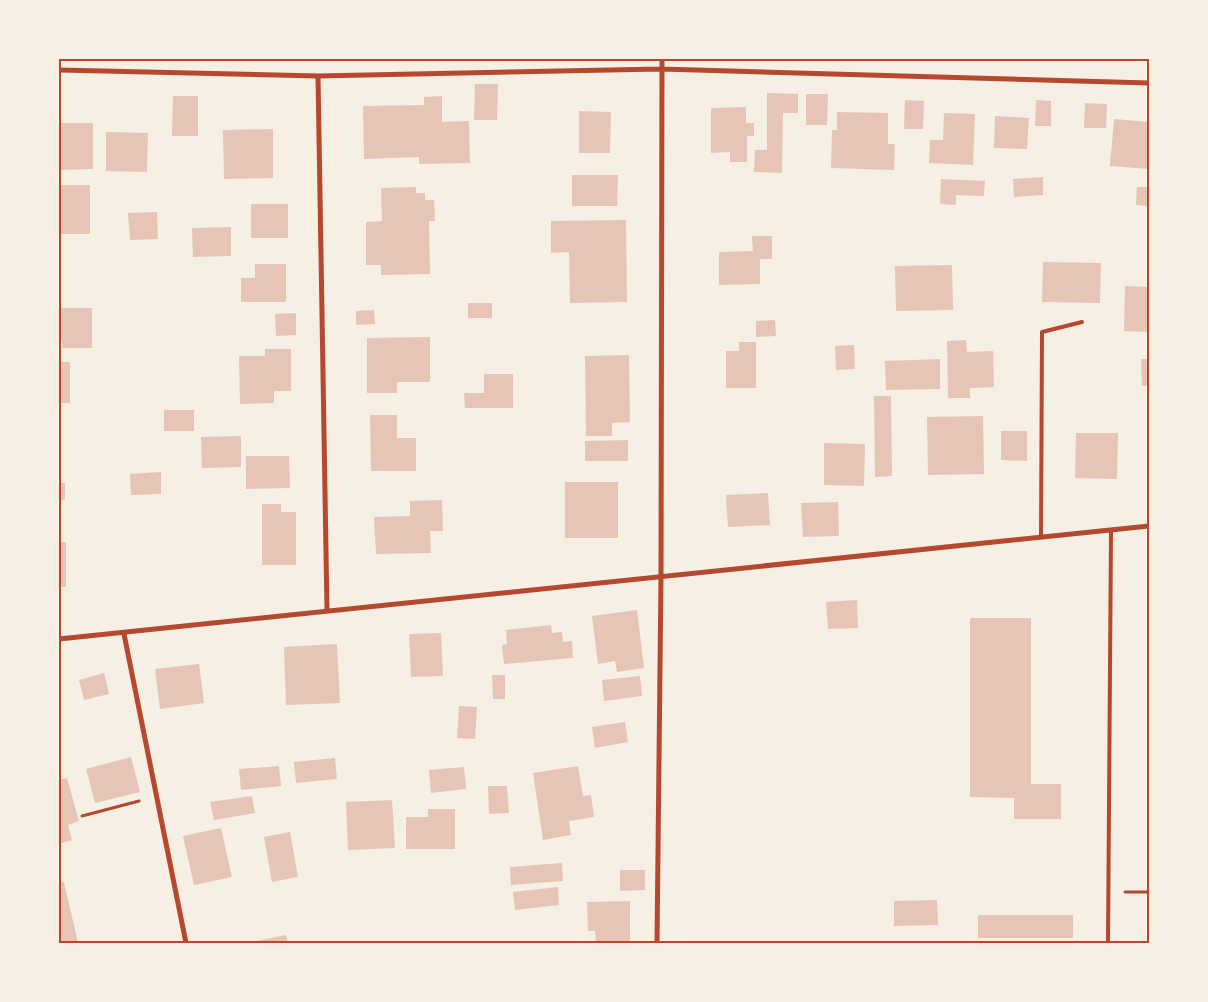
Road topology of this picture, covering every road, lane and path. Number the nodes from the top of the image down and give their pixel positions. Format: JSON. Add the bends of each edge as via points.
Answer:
{"nodes":[{"id":1,"x":662,"y":59,"type":"edge"},
{"id":2,"x":662,"y":69,"type":"junction"},
{"id":3,"x":59,"y":70,"type":"edge"},
{"id":4,"x":318,"y":76,"type":"junction"},
{"id":5,"x":1149,"y":83,"type":"edge"},
{"id":6,"x":1082,"y":322,"type":"dead end"},
{"id":7,"x":1149,"y":526,"type":"edge"},
{"id":8,"x":1111,"y":530,"type":"junction"},
{"id":9,"x":1041,"y":537,"type":"junction"},
{"id":10,"x":662,"y":577,"type":"junction"},
{"id":11,"x":327,"y":611,"type":"junction"},
{"id":12,"x":124,"y":634,"type":"junction"},
{"id":13,"x":59,"y":640,"type":"edge"},
{"id":14,"x":157,"y":797,"type":"junction"},
{"id":15,"x":82,"y":816,"type":"dead end"},
{"id":16,"x":1108,"y":892,"type":"junction"},
{"id":17,"x":1149,"y":892,"type":"edge"},
{"id":18,"x":186,"y":943,"type":"edge"},
{"id":19,"x":657,"y":943,"type":"edge"},
{"id":20,"x":1108,"y":943,"type":"edge"}],
"edges":[{"from":1,"to":2,"type":"street"},
{"from":2,"to":4,"type":"street"},
{"from":2,"to":5,"type":"street"},
{"from":2,"to":10,"type":"street"},
{"from":3,"to":4,"type":"street"},
{"from":4,"to":11,"type":"street"},
{"from":6,"to":9,"type":"lane","via":[[1042,332]]},
{"from":7,"to":8,"type":"street"},
{"from":8,"to":9,"type":"street"},
{"from":8,"to":16,"type":"lane"},
{"from":9,"to":10,"type":"street"},
{"from":10,"to":11,"type":"street"},
{"from":10,"to":19,"type":"street"},
{"from":11,"to":12,"type":"street"},
{"from":12,"to":13,"type":"street"},
{"from":12,"to":14,"type":"street"},
{"from":14,"to":15,"type":"path"},
{"from":14,"to":18,"type":"street"},
{"from":16,"to":17,"type":"path"},
{"from":16,"to":20,"type":"lane"}]}
